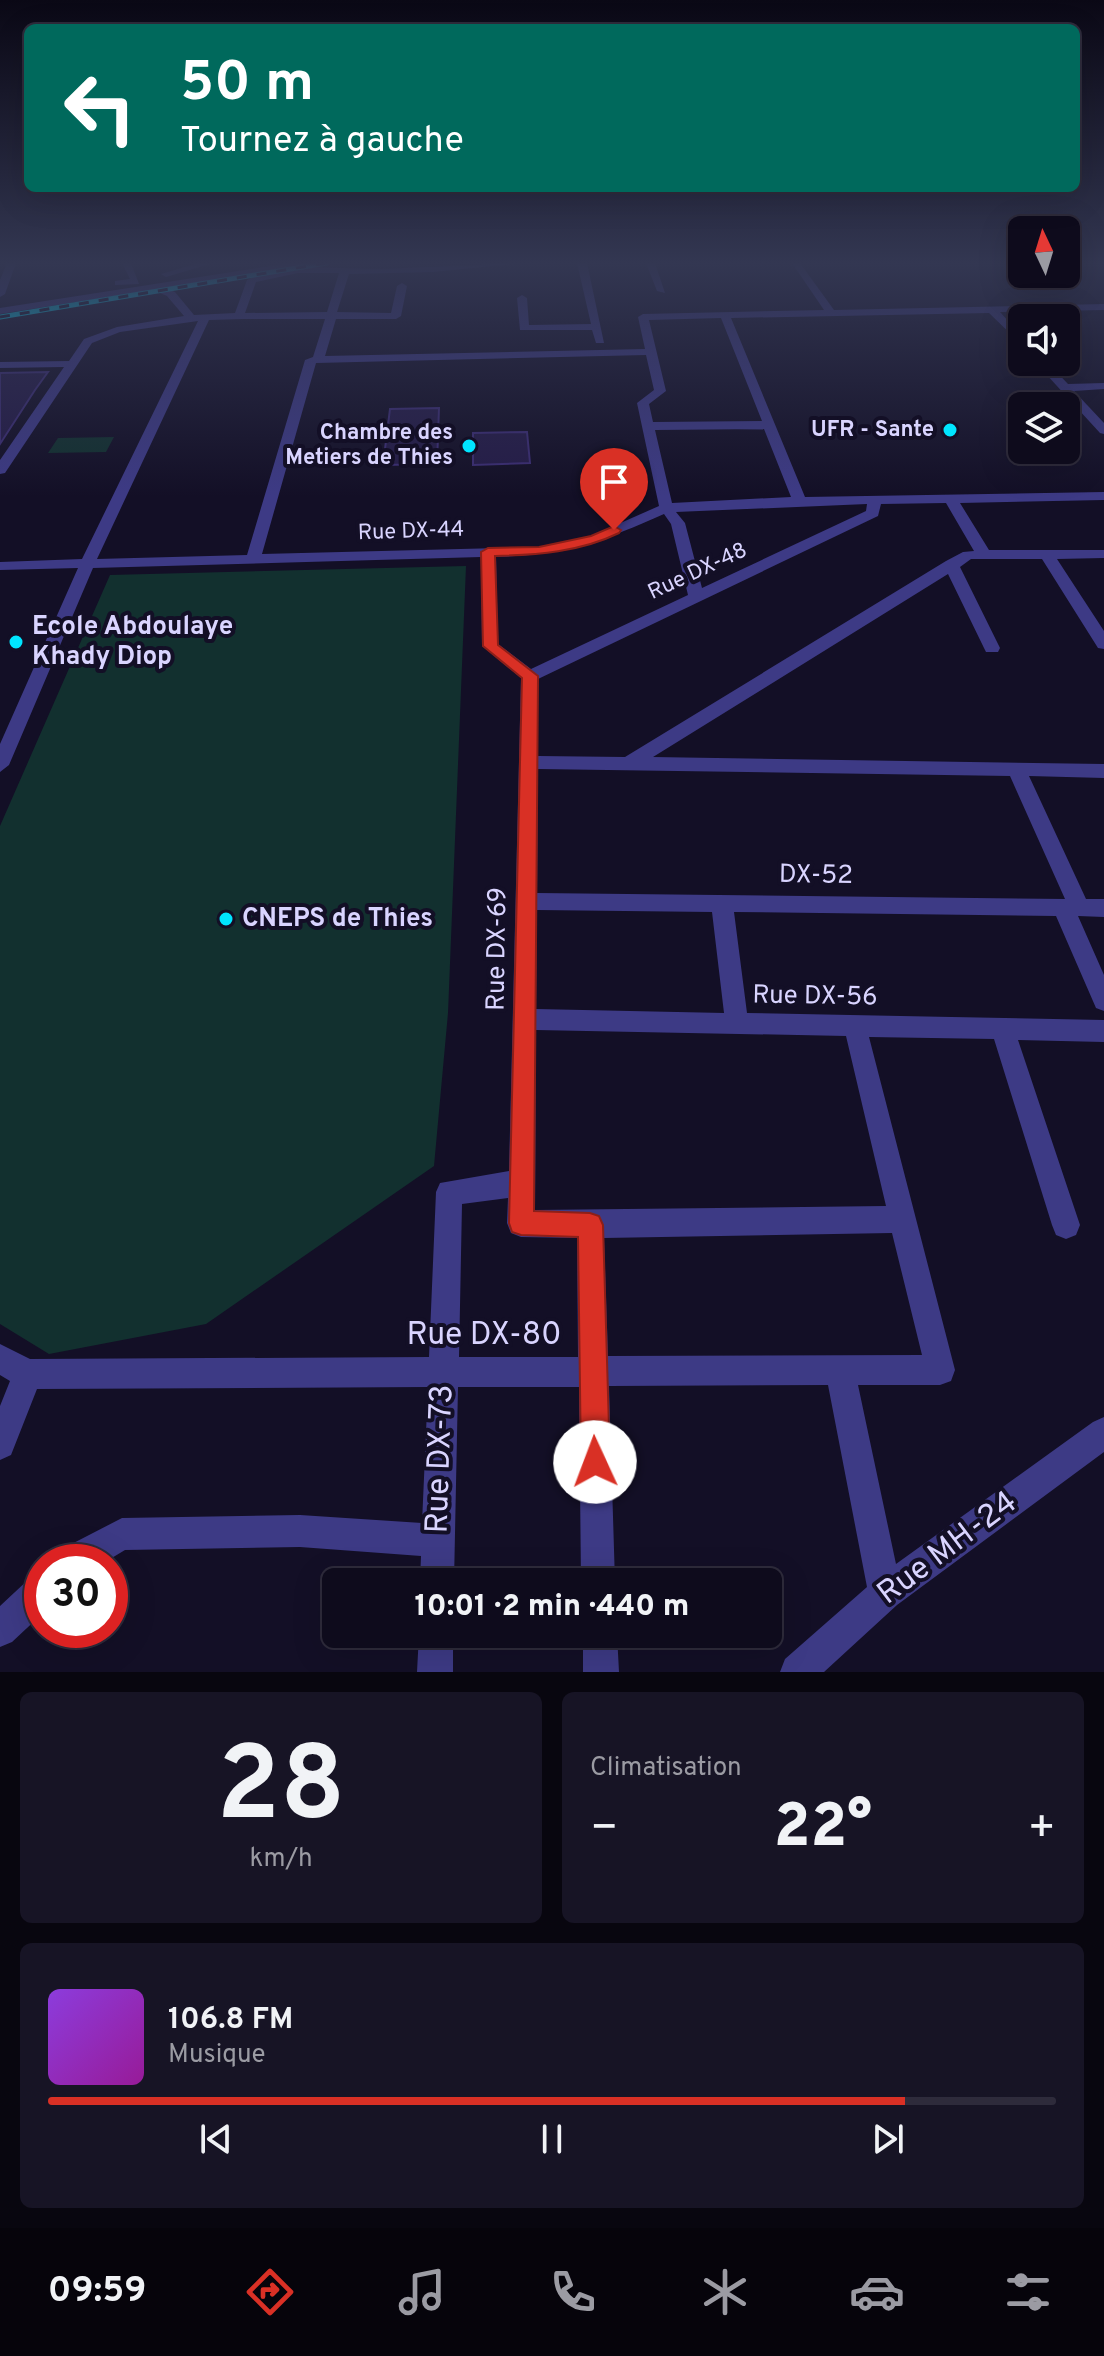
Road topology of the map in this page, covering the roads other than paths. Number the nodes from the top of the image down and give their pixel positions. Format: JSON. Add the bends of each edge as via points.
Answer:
{"nodes":[{"id":1,"x":88,"y":341,"type":"edge"},
{"id":2,"x":188,"y":341,"type":"edge"},
{"id":3,"x":322,"y":341,"type":"edge"},
{"id":4,"x":600,"y":341,"type":"edge"},
{"id":5,"x":649,"y":341,"type":"edge"},
{"id":6,"x":735,"y":341,"type":"edge"},
{"id":7,"x":652,"y":352,"type":"junction"},
{"id":8,"x":603,"y":353,"type":"junction"},
{"id":9,"x":315,"y":360,"type":"junction"},
{"id":10,"x":73,"y":364,"type":"junction"},
{"id":11,"x":0,"y":365,"type":"edge"},
{"id":12,"x":1053,"y":376,"type":"edge"},
{"id":13,"x":1104,"y":386,"type":"edge"},
{"id":14,"x":1064,"y":388,"type":"junction"},
{"id":15,"x":769,"y":425,"type":"junction"},
{"id":16,"x":648,"y":426,"type":"junction"},
{"id":17,"x":1104,"y":430,"type":"edge"},
{"id":18,"x":0,"y":470,"type":"edge"},
{"id":19,"x":1104,"y":496,"type":"edge"},
{"id":20,"x":951,"y":499,"type":"junction"},
{"id":21,"x":874,"y":500,"type":"junction"},
{"id":22,"x":800,"y":502,"type":"junction"},
{"id":23,"x":666,"y":508,"type":"junction"},
{"id":24,"x":488,"y":552,"type":"junction"},
{"id":25,"x":1104,"y":554,"type":"edge"},
{"id":26,"x":984,"y":555,"type":"junction"},
{"id":27,"x":1047,"y":555,"type":"junction"},
{"id":28,"x":253,"y":559,"type":"junction"},
{"id":29,"x":87,"y":564,"type":"junction"},
{"id":30,"x":951,"y":564,"type":"junction"},
{"id":31,"x":0,"y":566,"type":"edge"},
{"id":32,"x":696,"y":597,"type":"junction"},
{"id":33,"x":1104,"y":644,"type":"edge"},
{"id":34,"x":992,"y":648,"type":"dead end"},
{"id":35,"x":530,"y":676,"type":"junction"},
{"id":36,"x":528,"y":762,"type":"junction"},
{"id":37,"x":628,"y":764,"type":"junction"},
{"id":38,"x":0,"y":765,"type":"edge"},
{"id":39,"x":1016,"y":768,"type":"junction"},
{"id":40,"x":1104,"y":771,"type":"edge"},
{"id":41,"x":528,"y":901,"type":"junction"},
{"id":42,"x":722,"y":903,"type":"junction"},
{"id":43,"x":1071,"y":907,"type":"junction"},
{"id":44,"x":1104,"y":908,"type":"edge"},
{"id":45,"x":1104,"y":1001,"type":"edge"},
{"id":46,"x":525,"y":1019,"type":"junction"},
{"id":47,"x":737,"y":1023,"type":"junction"},
{"id":48,"x":855,"y":1026,"type":"junction"},
{"id":49,"x":1003,"y":1029,"type":"junction"},
{"id":50,"x":1104,"y":1031,"type":"edge"},
{"id":51,"x":522,"y":1183,"type":"junction"},
{"id":52,"x":902,"y":1219,"type":"junction"},
{"id":53,"x":590,"y":1225,"type":"junction"},
{"id":54,"x":1066,"y":1225,"type":"dead end"},
{"id":55,"x":0,"y":1359,"type":"edge"},
{"id":56,"x":840,"y":1371,"type":"junction"},
{"id":57,"x":593,"y":1372,"type":"junction"},
{"id":58,"x":443,"y":1373,"type":"junction"},
{"id":59,"x":28,"y":1374,"type":"junction"},
{"id":60,"x":1104,"y":1433,"type":"edge"},
{"id":61,"x":0,"y":1444,"type":"edge"},
{"id":62,"x":439,"y":1541,"type":"junction"},
{"id":63,"x":104,"y":1544,"type":"edge"},
{"id":64,"x":438,"y":1568,"type":"edge"},
{"id":65,"x":598,"y":1568,"type":"edge"},
{"id":66,"x":885,"y":1593,"type":"junction"},
{"id":67,"x":24,"y":1607,"type":"edge"},
{"id":68,"x":0,"y":1630,"type":"edge"},
{"id":69,"x":436,"y":1648,"type":"edge"},
{"id":70,"x":600,"y":1648,"type":"edge"},
{"id":71,"x":435,"y":1672,"type":"edge"},
{"id":72,"x":601,"y":1672,"type":"edge"},
{"id":73,"x":798,"y":1672,"type":"edge"}],
"edges":[{"from":1,"to":10,"type":"street"},
{"from":2,"to":29,"type":"street"},
{"from":3,"to":9,"type":"street"},
{"from":4,"to":8,"type":"street"},
{"from":5,"to":7,"type":"street"},
{"from":6,"to":15,"type":"street"},
{"from":7,"to":8,"type":"street"},
{"from":7,"to":16,"type":"street","via":[[660,391],[643,403]]},
{"from":8,"to":9,"type":"street"},
{"from":9,"to":28,"type":"street"},
{"from":10,"to":11,"type":"street"},
{"from":10,"to":18,"type":"street"},
{"from":12,"to":14,"type":"street"},
{"from":13,"to":14,"type":"street"},
{"from":14,"to":17,"type":"street"},
{"from":15,"to":16,"type":"street"},
{"from":15,"to":22,"type":"street"},
{"from":16,"to":23,"type":"street"},
{"from":19,"to":20,"type":"street","name":"Rue DX-44"},
{"from":20,"to":21,"type":"street","name":"Rue DX-44"},
{"from":20,"to":26,"type":"street"},
{"from":21,"to":22,"type":"street","name":"Rue DX-44"},
{"from":21,"to":32,"type":"street","name":"Rue DX-48","via":[[873,513]]},
{"from":22,"to":23,"type":"street","name":"Rue DX-44"},
{"from":23,"to":24,"type":"street","name":"Rue DX-44","via":[[595,539],[539,551]]},
{"from":23,"to":32,"type":"street","via":[[678,523]]},
{"from":24,"to":28,"type":"street","name":"Rue DX-44"},
{"from":24,"to":35,"type":"street","via":[[490,646]]},
{"from":25,"to":27,"type":"street"},
{"from":26,"to":27,"type":"street"},
{"from":26,"to":30,"type":"street","via":[[968,555]]},
{"from":27,"to":33,"type":"street"},
{"from":28,"to":29,"type":"street","name":"Rue DX-44"},
{"from":29,"to":31,"type":"street","name":"Rue DX-44"},
{"from":29,"to":38,"type":"street"},
{"from":30,"to":34,"type":"street"},
{"from":30,"to":37,"type":"street"},
{"from":32,"to":35,"type":"street","name":"Rue DX-48"},
{"from":35,"to":36,"type":"street","name":"Rue DX-69"},
{"from":36,"to":37,"type":"street"},
{"from":36,"to":41,"type":"street","name":"Rue DX-69"},
{"from":37,"to":39,"type":"street"},
{"from":39,"to":40,"type":"street"},
{"from":39,"to":43,"type":"street"},
{"from":41,"to":42,"type":"street","name":"DX-52","number":"DX-52"},
{"from":41,"to":46,"type":"street","name":"Rue DX-69"},
{"from":42,"to":43,"type":"street","name":"DX-52","number":"DX-52"},
{"from":42,"to":47,"type":"street"},
{"from":43,"to":44,"type":"street","name":"DX-52","number":"DX-52"},
{"from":43,"to":45,"type":"street"},
{"from":46,"to":47,"type":"street","name":"Rue DX-56"},
{"from":46,"to":51,"type":"street","name":"Rue DX-69"},
{"from":47,"to":48,"type":"street","name":"Rue DX-56"},
{"from":48,"to":49,"type":"street","name":"Rue DX-56"},
{"from":48,"to":52,"type":"street"},
{"from":49,"to":50,"type":"street","name":"Rue DX-56"},
{"from":49,"to":54,"type":"street"},
{"from":51,"to":53,"type":"street","name":"Rue DX-69","via":[[521,1223]]},
{"from":51,"to":58,"type":"street","name":"Rue DX-73","via":[[449,1192]]},
{"from":52,"to":53,"type":"street"},
{"from":52,"to":56,"type":"street","name":"Rue DX-80","via":[[940,1370]]},
{"from":53,"to":57,"type":"street"},
{"from":55,"to":59,"type":"street"},
{"from":56,"to":57,"type":"street","name":"Rue DX-80"},
{"from":56,"to":66,"type":"street"},
{"from":57,"to":58,"type":"street","name":"Rue DX-80"},
{"from":57,"to":65,"type":"street"},
{"from":58,"to":59,"type":"street","name":"Rue DX-80"},
{"from":58,"to":62,"type":"street","name":"Rue DX-73"},
{"from":59,"to":61,"type":"street"},
{"from":60,"to":66,"type":"street","name":"Rue MH-24"},
{"from":62,"to":63,"type":"street","via":[[300,1531],[122,1534]]},
{"from":62,"to":64,"type":"street","name":"Rue DX-73"},
{"from":66,"to":73,"type":"street","name":"Rue MH-24"},
{"from":67,"to":68,"type":"street"},
{"from":69,"to":71,"type":"street"},
{"from":70,"to":72,"type":"street"}]}
